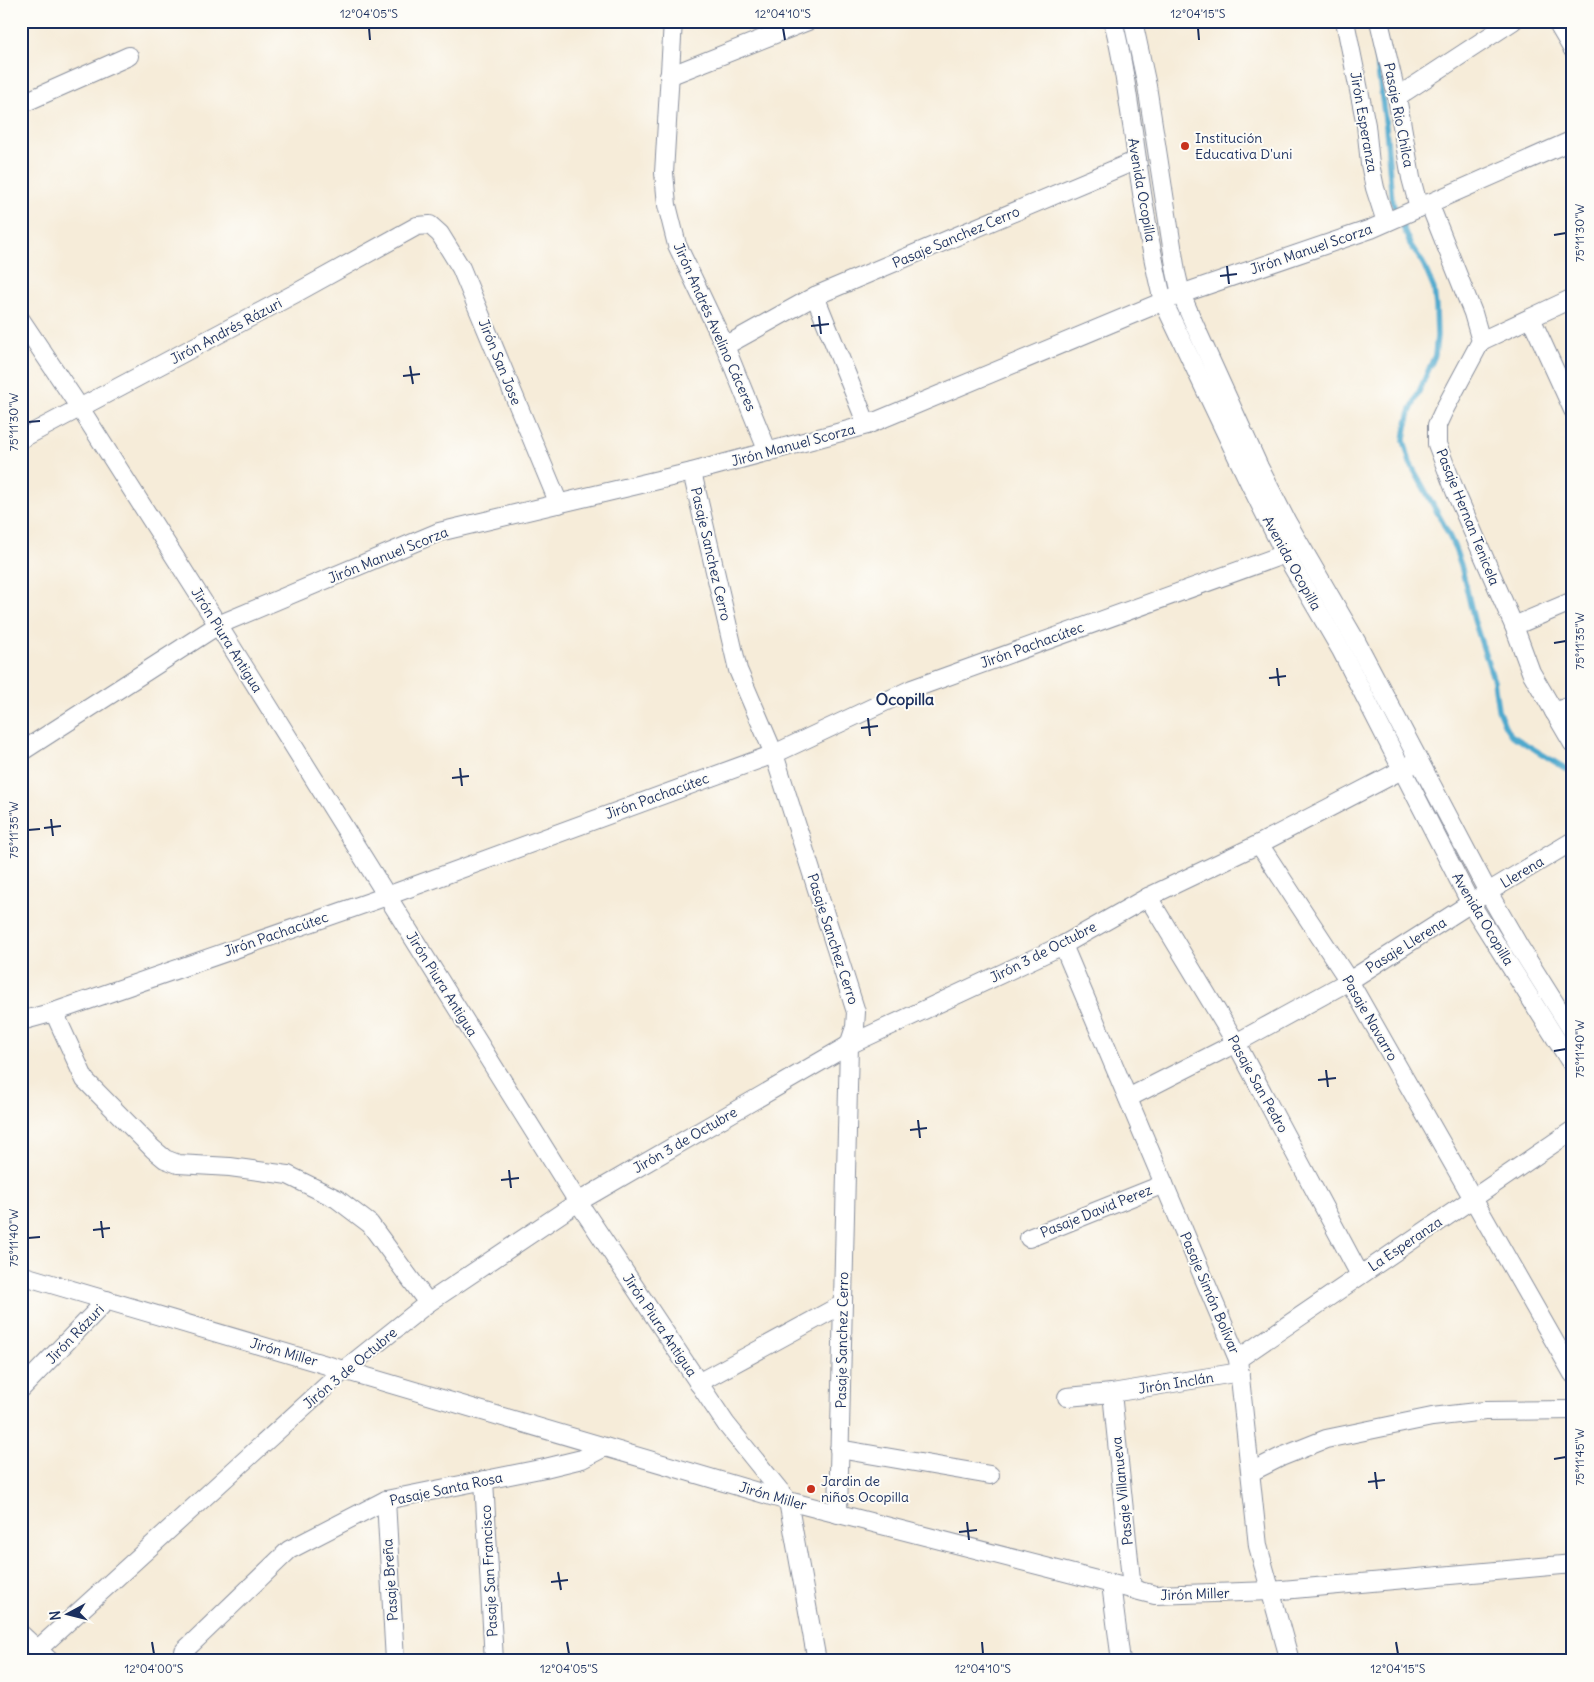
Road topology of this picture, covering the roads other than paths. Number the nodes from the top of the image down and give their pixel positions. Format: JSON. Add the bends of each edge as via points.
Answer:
{"nodes":[{"id":1,"x":673,"y":21,"type":"edge"},
{"id":2,"x":808,"y":21,"type":"edge"},
{"id":3,"x":1112,"y":21,"type":"edge"},
{"id":4,"x":1133,"y":21,"type":"edge"},
{"id":5,"x":1345,"y":21,"type":"edge"},
{"id":6,"x":1380,"y":21,"type":"edge"},
{"id":7,"x":1513,"y":21,"type":"edge"},
{"id":8,"x":1556,"y":21,"type":"edge"},
{"id":9,"x":1573,"y":50,"type":"edge"},
{"id":10,"x":129,"y":56,"type":"dead end"},
{"id":11,"x":669,"y":76,"type":"junction"},
{"id":12,"x":1397,"y":97,"type":"junction"},
{"id":13,"x":21,"y":104,"type":"edge"},
{"id":14,"x":1573,"y":140,"type":"edge"},
{"id":15,"x":1137,"y":160,"type":"junction"},
{"id":16,"x":1420,"y":207,"type":"junction"},
{"id":17,"x":1386,"y":222,"type":"junction"},
{"id":18,"x":430,"y":226,"type":"joint"},
{"id":19,"x":1181,"y":294,"type":"junction"},
{"id":20,"x":815,"y":296,"type":"junction"},
{"id":21,"x":1573,"y":298,"type":"edge"},
{"id":22,"x":1163,"y":302,"type":"junction"},
{"id":23,"x":1531,"y":318,"type":"junction"},
{"id":24,"x":21,"y":320,"type":"edge"},
{"id":25,"x":1481,"y":341,"type":"junction"},
{"id":26,"x":725,"y":346,"type":"junction"},
{"id":27,"x":80,"y":408,"type":"junction"},
{"id":28,"x":1573,"y":410,"type":"edge"},
{"id":29,"x":867,"y":425,"type":"junction"},
{"id":30,"x":21,"y":440,"type":"edge"},
{"id":31,"x":768,"y":452,"type":"junction"},
{"id":32,"x":692,"y":472,"type":"junction"},
{"id":33,"x":559,"y":504,"type":"junction"},
{"id":34,"x":1286,"y":554,"type":"junction"},
{"id":35,"x":1573,"y":601,"type":"edge"},
{"id":36,"x":218,"y":625,"type":"junction"},
{"id":37,"x":1514,"y":626,"type":"junction"},
{"id":38,"x":1573,"y":705,"type":"edge"},
{"id":39,"x":1554,"y":712,"type":"junction"},
{"id":40,"x":1573,"y":744,"type":"edge"},
{"id":41,"x":21,"y":752,"type":"edge"},
{"id":42,"x":774,"y":754,"type":"junction"},
{"id":43,"x":1411,"y":766,"type":"junction"},
{"id":44,"x":1573,"y":841,"type":"edge"},
{"id":45,"x":1259,"y":844,"type":"junction"},
{"id":46,"x":1488,"y":892,"type":"junction"},
{"id":47,"x":387,"y":896,"type":"junction"},
{"id":48,"x":1148,"y":897,"type":"junction"},
{"id":49,"x":1471,"y":904,"type":"junction"},
{"id":50,"x":1063,"y":944,"type":"junction"},
{"id":51,"x":1349,"y":981,"type":"junction"},
{"id":52,"x":54,"y":1012,"type":"junction"},
{"id":53,"x":23,"y":1017,"type":"edge"},
{"id":54,"x":1573,"y":1032,"type":"edge"},
{"id":55,"x":1236,"y":1043,"type":"junction"},
{"id":56,"x":849,"y":1045,"type":"junction"},
{"id":57,"x":1573,"y":1066,"type":"edge"},
{"id":58,"x":1128,"y":1098,"type":"junction"},
{"id":59,"x":1573,"y":1130,"type":"edge"},
{"id":60,"x":1164,"y":1184,"type":"junction"},
{"id":61,"x":1472,"y":1198,"type":"junction"},
{"id":62,"x":578,"y":1202,"type":"junction"},
{"id":63,"x":1029,"y":1238,"type":"dead end"},
{"id":64,"x":21,"y":1275,"type":"edge"},
{"id":65,"x":1360,"y":1275,"type":"junction"},
{"id":66,"x":107,"y":1300,"type":"junction"},
{"id":67,"x":428,"y":1303,"type":"junction"},
{"id":68,"x":843,"y":1304,"type":"junction"},
{"id":69,"x":1239,"y":1365,"type":"junction"},
{"id":70,"x":344,"y":1370,"type":"junction"},
{"id":71,"x":1573,"y":1374,"type":"edge"},
{"id":72,"x":698,"y":1383,"type":"junction"},
{"id":73,"x":21,"y":1388,"type":"edge"},
{"id":74,"x":1112,"y":1393,"type":"junction"},
{"id":75,"x":1067,"y":1397,"type":"dead end"},
{"id":76,"x":1573,"y":1410,"type":"edge"},
{"id":77,"x":605,"y":1447,"type":"junction"},
{"id":78,"x":839,"y":1449,"type":"junction"},
{"id":79,"x":1251,"y":1472,"type":"junction"},
{"id":80,"x":990,"y":1475,"type":"dead end"},
{"id":81,"x":484,"y":1480,"type":"junction"},
{"id":82,"x":386,"y":1500,"type":"junction"},
{"id":83,"x":788,"y":1501,"type":"junction"},
{"id":84,"x":838,"y":1514,"type":"junction"},
{"id":85,"x":1573,"y":1564,"type":"edge"},
{"id":86,"x":1111,"y":1584,"type":"junction"},
{"id":87,"x":1132,"y":1589,"type":"junction"},
{"id":88,"x":1271,"y":1591,"type":"junction"},
{"id":89,"x":21,"y":1634,"type":"edge"},
{"id":90,"x":184,"y":1651,"type":"dead end"},
{"id":91,"x":44,"y":1655,"type":"edge"},
{"id":92,"x":396,"y":1661,"type":"edge"},
{"id":93,"x":494,"y":1661,"type":"edge"},
{"id":94,"x":817,"y":1661,"type":"edge"},
{"id":95,"x":1121,"y":1661,"type":"edge"},
{"id":96,"x":1290,"y":1661,"type":"edge"}],
"edges":[{"from":1,"to":11,"type":"street","name":"Jirón Andrés Avelino Cáceres"},
{"from":2,"to":11,"type":"street"},
{"from":3,"to":15,"type":"street","name":"Avenida Ocopilla"},
{"from":4,"to":19,"type":"street","name":"Avenida Ocopilla","via":[[1147,86]]},
{"from":5,"to":17,"type":"street","name":"Jirón Esperanza","via":[[1366,125],[1370,164]]},
{"from":6,"to":12,"type":"street","name":"Pasaje Rio Chilca"},
{"from":7,"to":12,"type":"street"},
{"from":8,"to":9,"type":"street"},
{"from":10,"to":13,"type":"street"},
{"from":11,"to":26,"type":"street","name":"Jirón Andrés Avelino Cáceres","via":[[664,173],[667,205],[677,245]]},
{"from":12,"to":16,"type":"street","name":"Pasaje Rio Chilca","via":[[1411,178]]},
{"from":14,"to":16,"type":"street","name":"Jirón Manuel Scorza"},
{"from":15,"to":20,"type":"street","name":"Pasaje Sanchez Cerro"},
{"from":15,"to":22,"type":"street","name":"Avenida Ocopilla"},
{"from":16,"to":17,"type":"street","name":"Jirón Manuel Scorza"},
{"from":16,"to":25,"type":"street","via":[[1473,313]]},
{"from":17,"to":19,"type":"street","name":"Jirón Manuel Scorza"},
{"from":18,"to":27,"type":"street","name":"Jirón Andrés Rázuri","via":[[417,226]]},
{"from":18,"to":33,"type":"street","name":"Jirón San Jose","via":[[440,234],[461,268]]},
{"from":19,"to":22,"type":"street","name":"Jirón Manuel Scorza"},
{"from":19,"to":43,"type":"street","name":"Avenida Ocopilla","via":[[1287,522],[1356,641]]},
{"from":20,"to":26,"type":"street","name":"Pasaje Sanchez Cerro"},
{"from":20,"to":29,"type":"street"},
{"from":21,"to":23,"type":"street"},
{"from":22,"to":29,"type":"street","name":"Jirón Manuel Scorza"},
{"from":22,"to":34,"type":"street","name":"Avenida Ocopilla"},
{"from":23,"to":25,"type":"street"},
{"from":23,"to":28,"type":"street"},
{"from":24,"to":27,"type":"street","name":"Jirón Piura Antigua"},
{"from":25,"to":37,"type":"street","name":"Pasaje Hernan Tenicela","via":[[1437,425],[1437,444]]},
{"from":26,"to":31,"type":"street","name":"Jirón Andrés Avelino Cáceres"},
{"from":27,"to":30,"type":"street","name":"Jirón Andrés Rázuri"},
{"from":27,"to":36,"type":"street","name":"Jirón Piura Antigua"},
{"from":29,"to":31,"type":"street","name":"Jirón Manuel Scorza"},
{"from":31,"to":32,"type":"street","name":"Jirón Manuel Scorza"},
{"from":32,"to":33,"type":"street","name":"Jirón Manuel Scorza"},
{"from":32,"to":42,"type":"street","name":"Pasaje Sanchez Cerro","via":[[738,670]]},
{"from":33,"to":36,"type":"street","name":"Jirón Manuel Scorza","via":[[439,532]]},
{"from":34,"to":42,"type":"street","name":"Jirón Pachacútec","via":[[912,689]]},
{"from":34,"to":43,"type":"street","name":"Avenida Ocopilla"},
{"from":35,"to":37,"type":"street"},
{"from":36,"to":41,"type":"street","name":"Jirón Manuel Scorza"},
{"from":36,"to":47,"type":"street","name":"Jirón Piura Antigua"},
{"from":37,"to":39,"type":"street","name":"Pasaje Hernan Tenicela","via":[[1531,672]]},
{"from":38,"to":39,"type":"street"},
{"from":39,"to":40,"type":"street","name":"Pasaje Hernan Tenicela"},
{"from":42,"to":47,"type":"street","name":"Jirón Pachacútec"},
{"from":42,"to":56,"type":"street","name":"Pasaje Sanchez Cerro","via":[[856,1012]]},
{"from":43,"to":45,"type":"street","name":"Jirón 3 de Octubre"},
{"from":43,"to":46,"type":"street","name":"Avenida Ocopilla"},
{"from":43,"to":49,"type":"street","name":"Avenida Ocopilla"},
{"from":44,"to":46,"type":"street","name":"Llerena"},
{"from":45,"to":48,"type":"street","name":"Jirón 3 de Octubre"},
{"from":45,"to":51,"type":"street","name":"Pasaje Navarro"},
{"from":46,"to":49,"type":"street","name":"Llerena"},
{"from":46,"to":54,"type":"street","name":"Avenida Ocopilla"},
{"from":47,"to":52,"type":"street","name":"Jirón Pachacútec"},
{"from":47,"to":62,"type":"street","name":"Jirón Piura Antigua"},
{"from":48,"to":50,"type":"street","name":"Jirón 3 de Octubre"},
{"from":48,"to":55,"type":"street","name":"Pasaje San Pedro"},
{"from":49,"to":51,"type":"street","name":"Pasaje Llerena"},
{"from":49,"to":57,"type":"street","name":"Avenida Ocopilla"},
{"from":50,"to":56,"type":"street","name":"Jirón 3 de Octubre"},
{"from":50,"to":58,"type":"street","name":"Pasaje Simón Bolívar"},
{"from":51,"to":55,"type":"street","name":"Pasaje Llerena"},
{"from":51,"to":61,"type":"street","name":"Pasaje Navarro"},
{"from":52,"to":53,"type":"street","name":"Jirón Pachacútec"},
{"from":52,"to":67,"type":"street","via":[[85,1080],[153,1149],[178,1164],[288,1175],[337,1199],[370,1224]]},
{"from":55,"to":58,"type":"street","name":"Pasaje Llerena"},
{"from":55,"to":65,"type":"street","name":"Pasaje San Pedro"},
{"from":56,"to":62,"type":"street","name":"Jirón 3 de Octubre"},
{"from":56,"to":68,"type":"street","name":"Pasaje Sanchez Cerro"},
{"from":58,"to":60,"type":"street","name":"Pasaje Simón Bolívar"},
{"from":59,"to":61,"type":"street","name":"La Esperanza"},
{"from":60,"to":63,"type":"street","name":"Pasaje David Perez"},
{"from":60,"to":69,"type":"street","name":"Pasaje Simón Bolívar"},
{"from":61,"to":65,"type":"street","name":"La Esperanza"},
{"from":61,"to":71,"type":"street","name":"Pasaje Navarro"},
{"from":62,"to":67,"type":"street","name":"Jirón 3 de Octubre"},
{"from":62,"to":72,"type":"street","name":"Jirón Piura Antigua"},
{"from":64,"to":66,"type":"street","name":"Jirón Miller"},
{"from":65,"to":69,"type":"street","name":"La Esperanza"},
{"from":66,"to":70,"type":"street","name":"Jirón Miller"},
{"from":66,"to":73,"type":"street","name":"Jirón Rázuri"},
{"from":67,"to":70,"type":"street","name":"Jirón 3 de Octubre"},
{"from":68,"to":72,"type":"street"},
{"from":68,"to":78,"type":"street","name":"Pasaje Sanchez Cerro"},
{"from":69,"to":74,"type":"street","name":"Jirón Inclán"},
{"from":69,"to":79,"type":"street","name":"Pasaje Simón Bolívar"},
{"from":70,"to":77,"type":"street","name":"Jirón Miller"},
{"from":70,"to":91,"type":"street","name":"Jirón 3 de Octubre"},
{"from":72,"to":83,"type":"street","name":"Jirón Piura Antigua","via":[[726,1424]]},
{"from":74,"to":75,"type":"street","name":"Jirón Inclán"},
{"from":74,"to":87,"type":"street","name":"Pasaje Villanueva"},
{"from":76,"to":79,"type":"street","via":[[1485,1411],[1432,1418],[1326,1439]]},
{"from":77,"to":81,"type":"street","name":"Pasaje Santa Rosa","via":[[582,1459]]},
{"from":77,"to":83,"type":"street","name":"Jirón Miller"},
{"from":78,"to":80,"type":"street"},
{"from":78,"to":84,"type":"street","name":"Pasaje Sanchez Cerro"},
{"from":79,"to":88,"type":"street","name":"Pasaje Simón Bolívar","via":[[1258,1546]]},
{"from":81,"to":82,"type":"street","name":"Pasaje Santa Rosa"},
{"from":81,"to":93,"type":"street","name":"Pasaje San Francisco"},
{"from":82,"to":90,"type":"street","name":"Pasaje Santa Rosa","via":[[289,1550]]},
{"from":82,"to":92,"type":"street","name":"Pasaje Breña"},
{"from":83,"to":84,"type":"street","name":"Jirón Miller"},
{"from":83,"to":94,"type":"street","name":"Jirón Piura Antigua"},
{"from":84,"to":86,"type":"street","name":"Jirón Miller"},
{"from":85,"to":88,"type":"street","name":"Jirón Miller"},
{"from":86,"to":87,"type":"street","name":"Jirón Miller"},
{"from":86,"to":95,"type":"street"},
{"from":87,"to":88,"type":"street","name":"Jirón Miller","via":[[1155,1595]]},
{"from":88,"to":96,"type":"street","name":"Pasaje Simón Bolívar"},
{"from":89,"to":91,"type":"street"}]}
